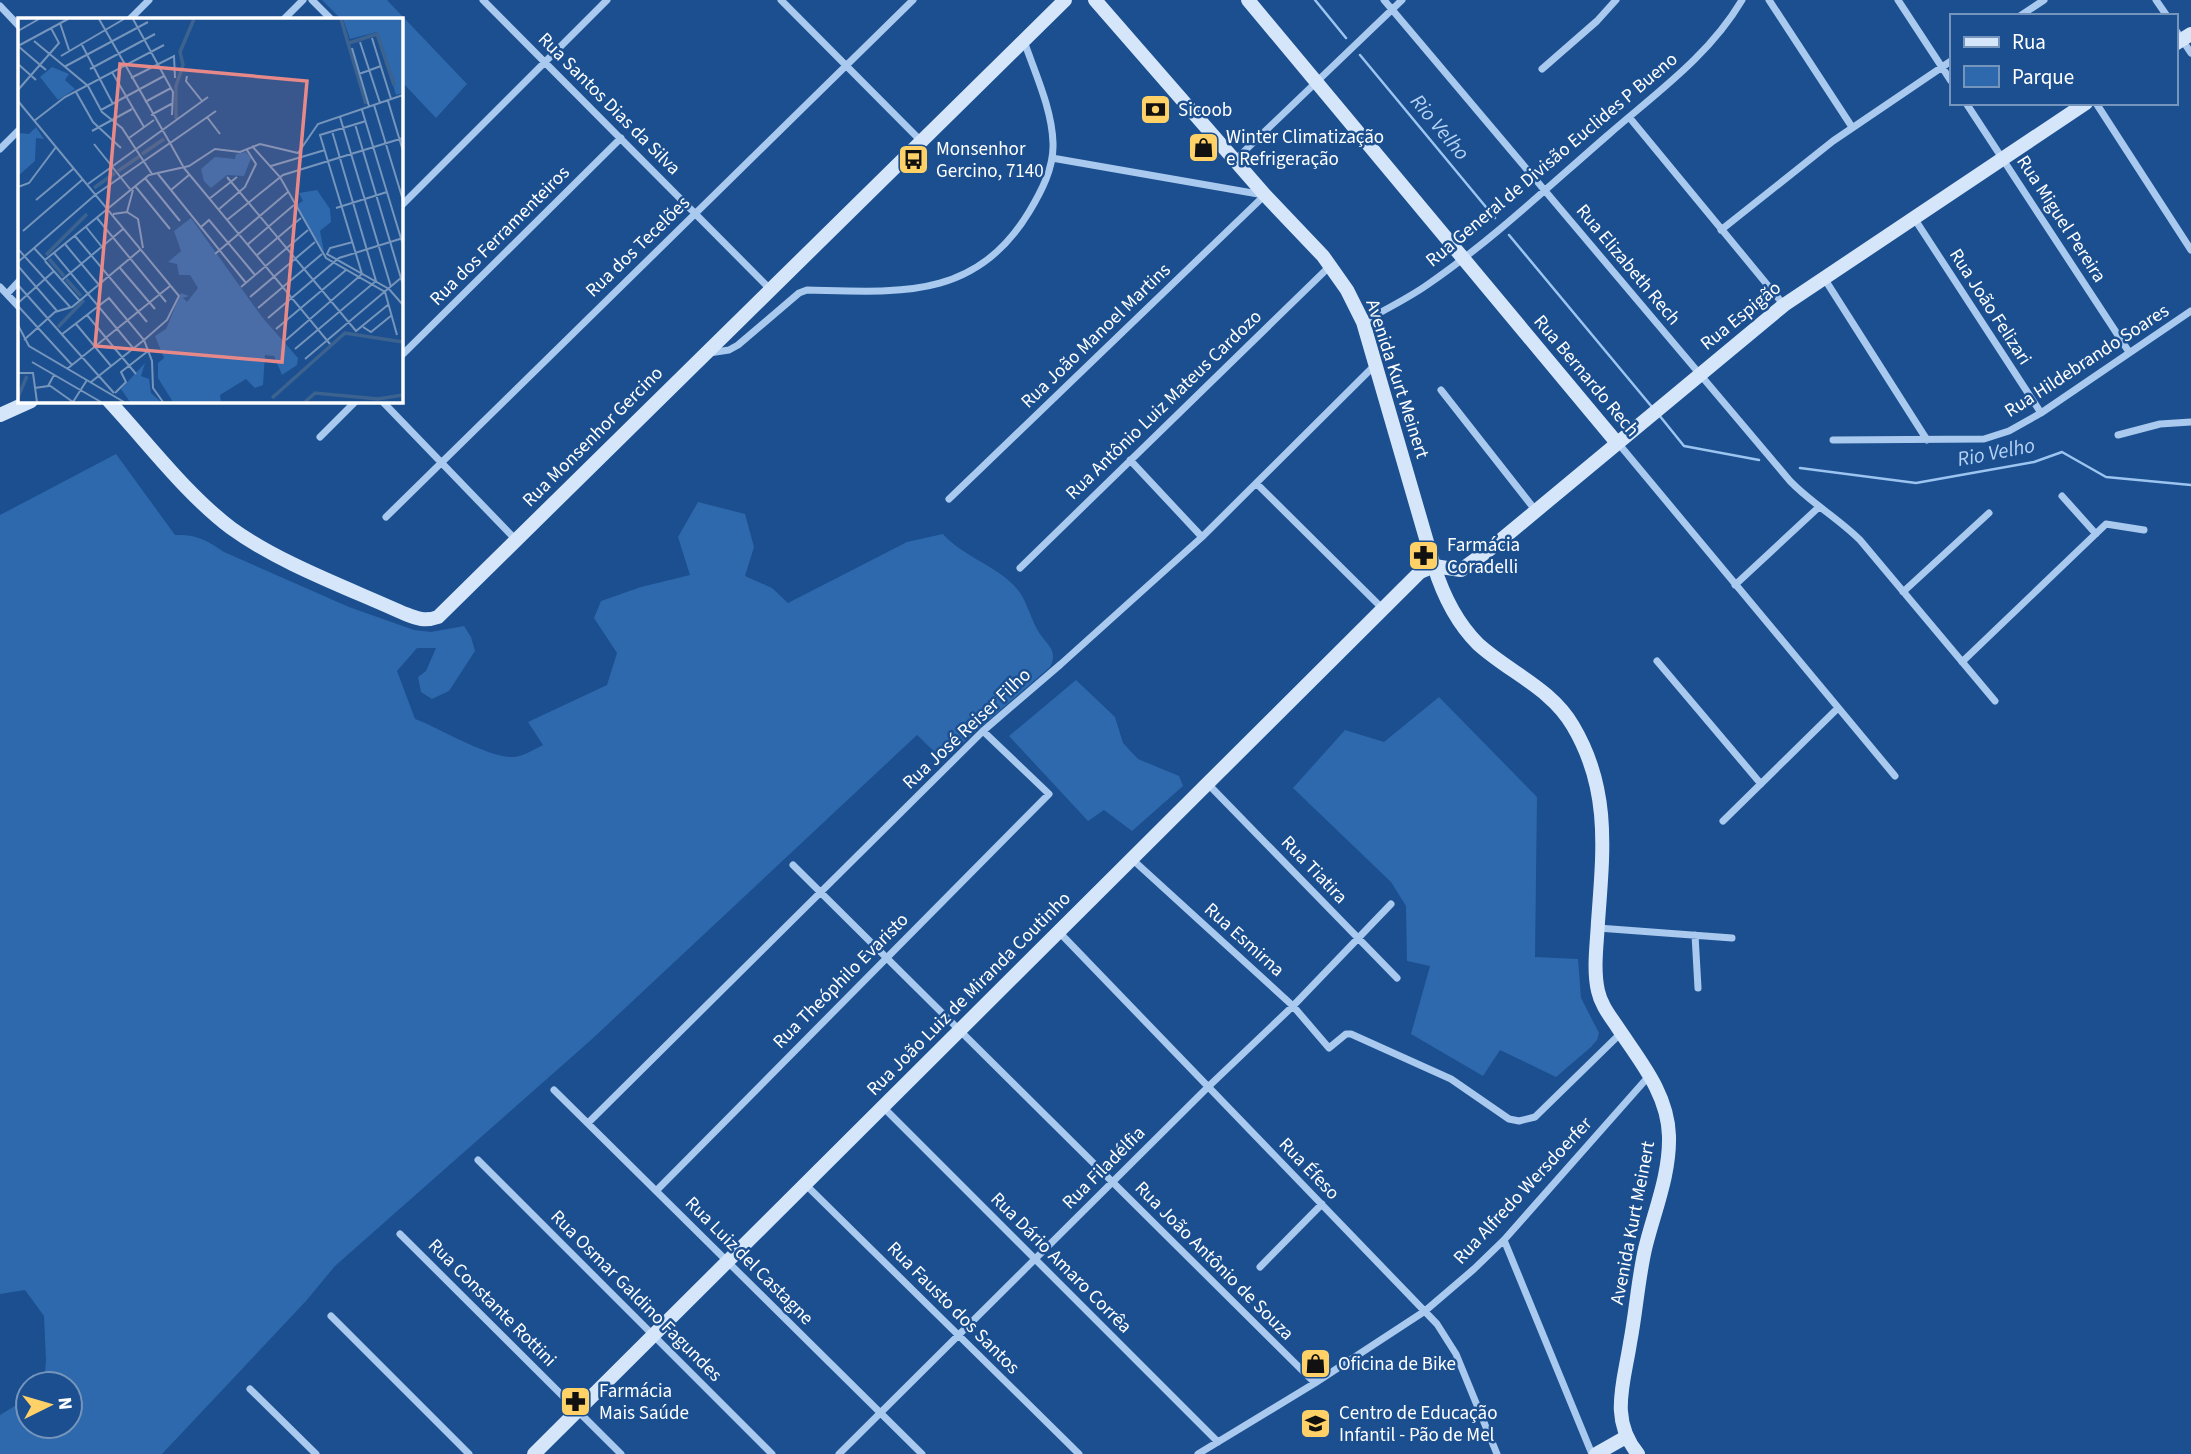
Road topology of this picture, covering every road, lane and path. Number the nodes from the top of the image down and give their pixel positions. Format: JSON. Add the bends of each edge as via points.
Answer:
{"nodes":[{"id":1,"x":149,"y":0,"type":"edge"},
{"id":2,"x":303,"y":0,"type":"edge"},
{"id":3,"x":312,"y":0,"type":"edge"},
{"id":4,"x":483,"y":0,"type":"edge"},
{"id":5,"x":607,"y":0,"type":"edge"},
{"id":6,"x":781,"y":0,"type":"edge"},
{"id":7,"x":913,"y":0,"type":"edge"},
{"id":8,"x":1065,"y":0,"type":"edge"},
{"id":9,"x":1095,"y":0,"type":"edge"},
{"id":10,"x":1248,"y":0,"type":"edge"},
{"id":11,"x":1384,"y":0,"type":"edge"},
{"id":12,"x":1402,"y":0,"type":"edge"},
{"id":13,"x":1616,"y":0,"type":"edge"},
{"id":14,"x":1742,"y":0,"type":"edge"},
{"id":15,"x":1769,"y":0,"type":"edge"},
{"id":16,"x":1898,"y":0,"type":"edge"},
{"id":17,"x":2044,"y":0,"type":"edge"},
{"id":18,"x":0,"y":6,"type":"edge"},
{"id":19,"x":1392,"y":10,"type":"junction"},
{"id":20,"x":2023,"y":14,"type":"edge"},
{"id":21,"x":131,"y":18,"type":"edge"},
{"id":22,"x":285,"y":18,"type":"edge"},
{"id":23,"x":330,"y":18,"type":"edge"},
{"id":24,"x":18,"y":25,"type":"edge"},
{"id":25,"x":2181,"y":37,"type":"edge"},
{"id":26,"x":1024,"y":40,"type":"junction"},
{"id":27,"x":2191,"y":53,"type":"edge"},
{"id":28,"x":545,"y":62,"type":"junction"},
{"id":29,"x":1950,"y":62,"type":"edge"},
{"id":30,"x":846,"y":65,"type":"junction"},
{"id":31,"x":1942,"y":67,"type":"junction"},
{"id":32,"x":1542,"y":69,"type":"dead end"},
{"id":33,"x":1950,"y":79,"type":"edge"},
{"id":34,"x":1317,"y":82,"type":"junction"},
{"id":35,"x":1967,"y":105,"type":"edge"},
{"id":36,"x":2083,"y":105,"type":"edge"},
{"id":37,"x":2097,"y":105,"type":"edge"},
{"id":38,"x":1629,"y":117,"type":"junction"},
{"id":39,"x":1852,"y":127,"type":"junction"},
{"id":40,"x":18,"y":131,"type":"edge"},
{"id":41,"x":621,"y":138,"type":"junction"},
{"id":42,"x":922,"y":141,"type":"junction"},
{"id":43,"x":0,"y":149,"type":"edge"},
{"id":44,"x":1052,"y":158,"type":"junction"},
{"id":45,"x":2002,"y":159,"type":"junction"},
{"id":46,"x":1234,"y":161,"type":"junction"},
{"id":47,"x":1544,"y":190,"type":"junction"},
{"id":48,"x":1265,"y":195,"type":"junction"},
{"id":49,"x":402,"y":205,"type":"edge"},
{"id":50,"x":695,"y":213,"type":"junction"},
{"id":51,"x":1913,"y":218,"type":"junction"},
{"id":52,"x":1721,"y":230,"type":"junction"},
{"id":53,"x":2191,"y":250,"type":"edge"},
{"id":54,"x":1463,"y":258,"type":"junction"},
{"id":55,"x":1331,"y":266,"type":"junction"},
{"id":56,"x":1824,"y":277,"type":"junction"},
{"id":57,"x":18,"y":282,"type":"edge"},
{"id":58,"x":0,"y":287,"type":"edge"},
{"id":59,"x":771,"y":289,"type":"junction"},
{"id":60,"x":7,"y":294,"type":"junction"},
{"id":61,"x":1784,"y":305,"type":"junction"},
{"id":62,"x":18,"y":306,"type":"edge"},
{"id":63,"x":2191,"y":311,"type":"edge"},
{"id":64,"x":1363,"y":322,"type":"junction"},
{"id":65,"x":2129,"y":352,"type":"junction"},
{"id":66,"x":705,"y":354,"type":"junction"},
{"id":67,"x":402,"y":355,"type":"edge"},
{"id":68,"x":1375,"y":365,"type":"junction"},
{"id":69,"x":1699,"y":374,"type":"junction"},
{"id":70,"x":1441,"y":390,"type":"dead end"},
{"id":71,"x":29,"y":402,"type":"edge"},
{"id":72,"x":110,"y":402,"type":"edge"},
{"id":73,"x":355,"y":402,"type":"edge"},
{"id":74,"x":383,"y":402,"type":"edge"},
{"id":75,"x":2041,"y":413,"type":"junction"},
{"id":76,"x":0,"y":415,"type":"edge"},
{"id":77,"x":2191,"y":422,"type":"edge"},
{"id":78,"x":2118,"y":435,"type":"dead end"},
{"id":79,"x":320,"y":437,"type":"dead end"},
{"id":80,"x":1833,"y":440,"type":"dead end"},
{"id":81,"x":1927,"y":440,"type":"junction"},
{"id":82,"x":1617,"y":443,"type":"junction"},
{"id":83,"x":1130,"y":460,"type":"junction"},
{"id":84,"x":441,"y":462,"type":"junction"},
{"id":85,"x":1257,"y":484,"type":"junction"},
{"id":86,"x":2062,"y":496,"type":"dead end"},
{"id":87,"x":949,"y":499,"type":"dead end"},
{"id":88,"x":1819,"y":507,"type":"junction"},
{"id":89,"x":1536,"y":512,"type":"junction"},
{"id":90,"x":1989,"y":513,"type":"dead end"},
{"id":91,"x":386,"y":517,"type":"dead end"},
{"id":92,"x":2144,"y":530,"type":"dead end"},
{"id":93,"x":2096,"y":534,"type":"junction"},
{"id":94,"x":1202,"y":537,"type":"junction"},
{"id":95,"x":516,"y":540,"type":"junction"},
{"id":96,"x":1434,"y":566,"type":"junction"},
{"id":97,"x":1020,"y":568,"type":"dead end"},
{"id":98,"x":1461,"y":570,"type":"junction"},
{"id":99,"x":1735,"y":585,"type":"junction"},
{"id":100,"x":1903,"y":592,"type":"junction"},
{"id":101,"x":1383,"y":609,"type":"junction"},
{"id":102,"x":1452,"y":609,"type":"junction"},
{"id":103,"x":1657,"y":661,"type":"dead end"},
{"id":104,"x":1962,"y":662,"type":"junction"},
{"id":105,"x":1995,"y":701,"type":"dead end"},
{"id":106,"x":1838,"y":708,"type":"junction"},
{"id":107,"x":983,"y":731,"type":"junction"},
{"id":108,"x":1895,"y":776,"type":"dead end"},
{"id":109,"x":1208,"y":783,"type":"junction"},
{"id":110,"x":1761,"y":784,"type":"junction"},
{"id":111,"x":1723,"y":821,"type":"dead end"},
{"id":112,"x":1133,"y":860,"type":"junction"},
{"id":113,"x":793,"y":865,"type":"dead end"},
{"id":114,"x":821,"y":892,"type":"junction"},
{"id":115,"x":1391,"y":904,"type":"dead end"},
{"id":116,"x":1598,"y":928,"type":"junction"},
{"id":117,"x":1058,"y":932,"type":"junction"},
{"id":118,"x":1695,"y":935,"type":"junction"},
{"id":119,"x":1357,"y":937,"type":"junction"},
{"id":120,"x":1731,"y":938,"type":"dead end"},
{"id":121,"x":886,"y":958,"type":"junction"},
{"id":122,"x":1397,"y":978,"type":"dead end"},
{"id":123,"x":1698,"y":988,"type":"dead end"},
{"id":124,"x":1293,"y":1006,"type":"junction"},
{"id":125,"x":960,"y":1030,"type":"junction"},
{"id":126,"x":1621,"y":1033,"type":"junction"},
{"id":127,"x":1650,"y":1075,"type":"junction"},
{"id":128,"x":1208,"y":1087,"type":"junction"},
{"id":129,"x":554,"y":1090,"type":"dead end"},
{"id":130,"x":883,"y":1107,"type":"junction"},
{"id":131,"x":588,"y":1123,"type":"junction"},
{"id":132,"x":478,"y":1160,"type":"dead end"},
{"id":133,"x":1112,"y":1182,"type":"junction"},
{"id":134,"x":805,"y":1184,"type":"junction"},
{"id":135,"x":656,"y":1191,"type":"junction"},
{"id":136,"x":1322,"y":1204,"type":"junction"},
{"id":137,"x":400,"y":1234,"type":"dead end"},
{"id":138,"x":1504,"y":1240,"type":"junction"},
{"id":139,"x":1034,"y":1259,"type":"junction"},
{"id":140,"x":727,"y":1261,"type":"junction"},
{"id":141,"x":1260,"y":1267,"type":"dead end"},
{"id":142,"x":1425,"y":1311,"type":"junction"},
{"id":143,"x":331,"y":1316,"type":"dead end"},
{"id":144,"x":653,"y":1335,"type":"junction"},
{"id":145,"x":958,"y":1335,"type":"junction"},
{"id":146,"x":1315,"y":1383,"type":"junction"},
{"id":147,"x":250,"y":1389,"type":"dead end"},
{"id":148,"x":578,"y":1411,"type":"junction"},
{"id":149,"x":880,"y":1412,"type":"junction"},
{"id":150,"x":1626,"y":1437,"type":"junction"},
{"id":151,"x":1218,"y":1442,"type":"junction"},
{"id":152,"x":316,"y":1454,"type":"edge"},
{"id":153,"x":469,"y":1454,"type":"edge"},
{"id":154,"x":534,"y":1454,"type":"edge"},
{"id":155,"x":621,"y":1454,"type":"edge"},
{"id":156,"x":772,"y":1454,"type":"edge"},
{"id":157,"x":839,"y":1454,"type":"edge"},
{"id":158,"x":922,"y":1454,"type":"edge"},
{"id":159,"x":1079,"y":1454,"type":"edge"},
{"id":160,"x":1198,"y":1454,"type":"edge"},
{"id":161,"x":1497,"y":1454,"type":"edge"},
{"id":162,"x":1594,"y":1454,"type":"edge"},
{"id":163,"x":1637,"y":1454,"type":"edge"}],
"edges":[{"from":1,"to":21,"type":"street"},
{"from":2,"to":22,"type":"street"},
{"from":3,"to":23,"type":"street"},
{"from":4,"to":28,"type":"street","name":"Rua Santos Dias da Silva"},
{"from":5,"to":28,"type":"street"},
{"from":6,"to":30,"type":"street"},
{"from":7,"to":30,"type":"street","name":"Rua dos Tecelões"},
{"from":8,"to":26,"type":"main road","name":"Rua Monsenhor Gercino"},
{"from":9,"to":46,"type":"main road","name":"Avenida Kurt Meinert"},
{"from":10,"to":34,"type":"main road","name":"Rua Bernardo Rech"},
{"from":11,"to":19,"type":"street","name":"Rua Elizabeth Rech"},
{"from":12,"to":19,"type":"street"},
{"from":13,"to":32,"type":"street"},
{"from":14,"to":38,"type":"street","name":"Rua General de Divisão Euclides P Bueno","via":[[1711,45]]},
{"from":15,"to":39,"type":"street"},
{"from":16,"to":31,"type":"street"},
{"from":17,"to":20,"type":"street"},
{"from":18,"to":24,"type":"street"},
{"from":19,"to":34,"type":"street"},
{"from":19,"to":47,"type":"street","name":"Rua Elizabeth Rech"},
{"from":25,"to":27,"type":"street"},
{"from":26,"to":42,"type":"main road","name":"Rua Monsenhor Gercino"},
{"from":26,"to":44,"type":"street","via":[[1048,113]]},
{"from":28,"to":41,"type":"street","name":"Rua Santos Dias da Silva"},
{"from":28,"to":49,"type":"street"},
{"from":29,"to":31,"type":"street"},
{"from":30,"to":42,"type":"street"},
{"from":30,"to":50,"type":"street","name":"Rua dos Tecelões"},
{"from":31,"to":33,"type":"street"},
{"from":31,"to":39,"type":"street"},
{"from":34,"to":46,"type":"street"},
{"from":34,"to":54,"type":"main road","name":"Rua Bernardo Rech"},
{"from":35,"to":45,"type":"street","name":"Rua Miguel Pereira"},
{"from":36,"to":45,"type":"main road","name":"Rua Espigão"},
{"from":37,"to":53,"type":"street"},
{"from":38,"to":47,"type":"street","name":"Rua General de Divisão Euclides P Bueno"},
{"from":38,"to":52,"type":"street"},
{"from":39,"to":52,"type":"street"},
{"from":40,"to":43,"type":"street"},
{"from":41,"to":50,"type":"street","name":"Rua Santos Dias da Silva"},
{"from":41,"to":67,"type":"street","name":"Rua dos Ferramenteiros"},
{"from":42,"to":59,"type":"main road","name":"Rua Monsenhor Gercino"},
{"from":44,"to":48,"type":"street"},
{"from":44,"to":66,"type":"street","via":[[1042,188],[1014,234],[1000,251],[974,269],[914,290],[807,290],[738,345]]},
{"from":45,"to":51,"type":"main road","name":"Rua Espigão"},
{"from":45,"to":65,"type":"street","name":"Rua Miguel Pereira"},
{"from":46,"to":48,"type":"main road","name":"Avenida Kurt Meinert"},
{"from":47,"to":54,"type":"street","name":"Rua General de Divisão Euclides P Bueno"},
{"from":47,"to":69,"type":"street","name":"Rua Elizabeth Rech"},
{"from":48,"to":55,"type":"main road","name":"Avenida Kurt Meinert"},
{"from":48,"to":87,"type":"street","name":"Rua João Manoel Martins"},
{"from":50,"to":59,"type":"street","name":"Rua Santos Dias da Silva"},
{"from":50,"to":84,"type":"street","name":"Rua dos Tecelões"},
{"from":51,"to":56,"type":"main road","name":"Rua Espigão"},
{"from":51,"to":75,"type":"street","name":"Rua João Felizari"},
{"from":52,"to":61,"type":"street"},
{"from":54,"to":64,"type":"street","name":"Rua General de Divisão Euclides P Bueno","via":[[1426,286]]},
{"from":54,"to":82,"type":"main road","name":"Rua Bernardo Rech"},
{"from":55,"to":64,"type":"main road","name":"Avenida Kurt Meinert"},
{"from":55,"to":83,"type":"street","name":"Rua Antônio Luiz Mateus Cardozo"},
{"from":56,"to":61,"type":"main road","name":"Rua Espigão"},
{"from":56,"to":81,"type":"street"},
{"from":57,"to":60,"type":"street"},
{"from":58,"to":60,"type":"street"},
{"from":59,"to":66,"type":"main road","name":"Rua Monsenhor Gercino"},
{"from":60,"to":62,"type":"street"},
{"from":61,"to":69,"type":"main road","name":"Rua Espigão"},
{"from":63,"to":65,"type":"street","name":"Rua Hildebrando Soares"},
{"from":64,"to":68,"type":"main road","name":"Avenida Kurt Meinert"},
{"from":65,"to":75,"type":"street","name":"Rua Hildebrando Soares"},
{"from":66,"to":95,"type":"main road","name":"Rua Monsenhor Gercino"},
{"from":68,"to":85,"type":"street","name":"Rua José Reiser Filho"},
{"from":68,"to":96,"type":"main road","name":"Avenida Kurt Meinert"},
{"from":69,"to":82,"type":"main road","name":"Rua Espigão"},
{"from":69,"to":88,"type":"street","name":"Rua Elizabeth Rech","via":[[1790,481]]},
{"from":70,"to":89,"type":"street"},
{"from":71,"to":76,"type":"main road"},
{"from":72,"to":95,"type":"main road","name":"Rua Monsenhor Gercino","via":[[229,526],[270,551],[419,620],[438,617]]},
{"from":73,"to":79,"type":"street"},
{"from":74,"to":84,"type":"street"},
{"from":75,"to":81,"type":"street","name":"Rua Hildebrando Soares","via":[[1984,439]]},
{"from":77,"to":78,"type":"street","via":[[2175,421]]},
{"from":80,"to":81,"type":"street","name":"Rua Hildebrando Soares"},
{"from":82,"to":89,"type":"main road","name":"Rua Espigão"},
{"from":82,"to":99,"type":"street","name":"Rua Bernardo Rech"},
{"from":83,"to":94,"type":"street"},
{"from":83,"to":97,"type":"street","name":"Rua Antônio Luiz Mateus Cardozo"},
{"from":84,"to":91,"type":"street","name":"Rua dos Tecelões"},
{"from":84,"to":95,"type":"street"},
{"from":85,"to":94,"type":"street","name":"Rua José Reiser Filho"},
{"from":85,"to":101,"type":"street"},
{"from":86,"to":93,"type":"street"},
{"from":88,"to":99,"type":"street"},
{"from":88,"to":100,"type":"street","name":"Rua Elizabeth Rech","via":[[1851,531]]},
{"from":89,"to":98,"type":"main road","name":"Rua Espigão"},
{"from":90,"to":100,"type":"street"},
{"from":92,"to":93,"type":"street","via":[[2106,524]]},
{"from":93,"to":104,"type":"street"},
{"from":94,"to":107,"type":"street","name":"Rua José Reiser Filho"},
{"from":96,"to":98,"type":"main road"},
{"from":96,"to":101,"type":"main road","name":"Rua João Luiz de Miranda Coutinho","via":[[1420,572]]},
{"from":96,"to":102,"type":"main road","name":"Avenida Kurt Meinert"},
{"from":98,"to":102,"type":"main road","via":[[1451,589]]},
{"from":99,"to":106,"type":"street","name":"Rua Bernardo Rech"},
{"from":100,"to":104,"type":"street","name":"Rua Elizabeth Rech"},
{"from":101,"to":109,"type":"main road","name":"Rua João Luiz de Miranda Coutinho"},
{"from":102,"to":116,"type":"main road","name":"Avenida Kurt Meinert","via":[[1479,645],[1562,710],[1583,745],[1604,830]]},
{"from":103,"to":110,"type":"street"},
{"from":104,"to":105,"type":"street","name":"Rua Elizabeth Rech"},
{"from":106,"to":108,"type":"street","name":"Rua Bernardo Rech"},
{"from":106,"to":110,"type":"street"},
{"from":107,"to":114,"type":"street","name":"Rua José Reiser Filho"},
{"from":107,"to":121,"type":"street","name":"Rua Theóphilo Evaristo","via":[[1049,794]]},
{"from":109,"to":112,"type":"main road","name":"Rua João Luiz de Miranda Coutinho"},
{"from":109,"to":119,"type":"street","name":"Rua Tiatira"},
{"from":110,"to":111,"type":"street"},
{"from":112,"to":117,"type":"main road","name":"Rua João Luiz de Miranda Coutinho"},
{"from":112,"to":124,"type":"street","name":"Rua Esmirna"},
{"from":113,"to":114,"type":"street","name":"Rua João Antônio de Souza"},
{"from":114,"to":121,"type":"street","name":"Rua João Antônio de Souza"},
{"from":114,"to":131,"type":"street","name":"Rua José Reiser Filho"},
{"from":115,"to":119,"type":"street","name":"Rua Filadélfia"},
{"from":116,"to":118,"type":"street"},
{"from":116,"to":126,"type":"main road","name":"Avenida Kurt Meinert","via":[[1598,989]]},
{"from":117,"to":125,"type":"main road","name":"Rua João Luiz de Miranda Coutinho"},
{"from":117,"to":128,"type":"street","name":"Rua Éfeso"},
{"from":118,"to":120,"type":"street"},
{"from":118,"to":123,"type":"street"},
{"from":119,"to":122,"type":"street","name":"Rua Tiatira"},
{"from":119,"to":124,"type":"street","name":"Rua Filadélfia"},
{"from":121,"to":125,"type":"street","name":"Rua João Antônio de Souza"},
{"from":121,"to":135,"type":"street","name":"Rua Theóphilo Evaristo"},
{"from":124,"to":126,"type":"street","name":"Rua Esmirna","via":[[1329,1048],[1352,1034],[1439,1073],[1519,1121],[1535,1117]]},
{"from":124,"to":128,"type":"street","name":"Rua Filadélfia"},
{"from":125,"to":130,"type":"main road","name":"Rua João Luiz de Miranda Coutinho"},
{"from":125,"to":133,"type":"street","name":"Rua João Antônio de Souza"},
{"from":126,"to":127,"type":"main road","name":"Avenida Kurt Meinert"},
{"from":127,"to":138,"type":"street","name":"Rua Alfredo Wersdoerfer"},
{"from":127,"to":150,"type":"main road","name":"Avenida Kurt Meinert","via":[[1665,1109],[1669,1149],[1641,1269],[1621,1389],[1619,1416]]},
{"from":128,"to":133,"type":"street","name":"Rua Filadélfia"},
{"from":128,"to":136,"type":"street","name":"Rua Éfeso"},
{"from":129,"to":131,"type":"street","name":"Rua Luiz del Castagne"},
{"from":130,"to":134,"type":"main road","name":"Rua João Luiz de Miranda Coutinho"},
{"from":130,"to":139,"type":"street","name":"Rua Dário Amaro Corrêa"},
{"from":131,"to":135,"type":"street","name":"Rua Luiz del Castagne"},
{"from":132,"to":144,"type":"street","name":"Rua Osmar Galdino Fagundes"},
{"from":133,"to":139,"type":"street","name":"Rua Filadélfia"},
{"from":133,"to":146,"type":"street","name":"Rua João Antônio de Souza"},
{"from":134,"to":140,"type":"main road","name":"Rua João Luiz de Miranda Coutinho"},
{"from":134,"to":145,"type":"street","name":"Rua Fausto dos Santos"},
{"from":135,"to":140,"type":"street","name":"Rua Luiz del Castagne"},
{"from":136,"to":141,"type":"street"},
{"from":136,"to":142,"type":"street","name":"Rua Éfeso"},
{"from":137,"to":148,"type":"street","name":"Rua Constante Rottini"},
{"from":138,"to":142,"type":"street","name":"Rua Alfredo Wersdoerfer"},
{"from":138,"to":162,"type":"street"},
{"from":139,"to":145,"type":"street","name":"Rua Filadélfia"},
{"from":139,"to":151,"type":"street","name":"Rua Dário Amaro Corrêa"},
{"from":140,"to":144,"type":"main road","name":"Rua João Luiz de Miranda Coutinho"},
{"from":140,"to":149,"type":"street","name":"Rua Luiz del Castagne"},
{"from":142,"to":146,"type":"street","name":"Rua Alfredo Wersdoerfer"},
{"from":142,"to":161,"type":"street","name":"Rua Éfeso","via":[[1448,1338]]},
{"from":143,"to":153,"type":"street"},
{"from":144,"to":148,"type":"main road","name":"Rua João Luiz de Miranda Coutinho"},
{"from":144,"to":156,"type":"street","name":"Rua Osmar Galdino Fagundes"},
{"from":145,"to":149,"type":"street","name":"Rua Filadélfia"},
{"from":145,"to":159,"type":"street","name":"Rua Fausto dos Santos"},
{"from":146,"to":151,"type":"street","name":"Rua Alfredo Wersdoerfer"},
{"from":147,"to":152,"type":"street"},
{"from":148,"to":154,"type":"main road","name":"Rua João Luiz de Miranda Coutinho"},
{"from":148,"to":155,"type":"street","name":"Rua Constante Rottini"},
{"from":149,"to":157,"type":"street","name":"Rua Filadélfia"},
{"from":149,"to":158,"type":"street","name":"Rua Luiz del Castagne"},
{"from":150,"to":162,"type":"main road"},
{"from":150,"to":163,"type":"main road","name":"Avenida Kurt Meinert"},
{"from":151,"to":160,"type":"street","name":"Rua Alfredo Wersdoerfer"}]}
